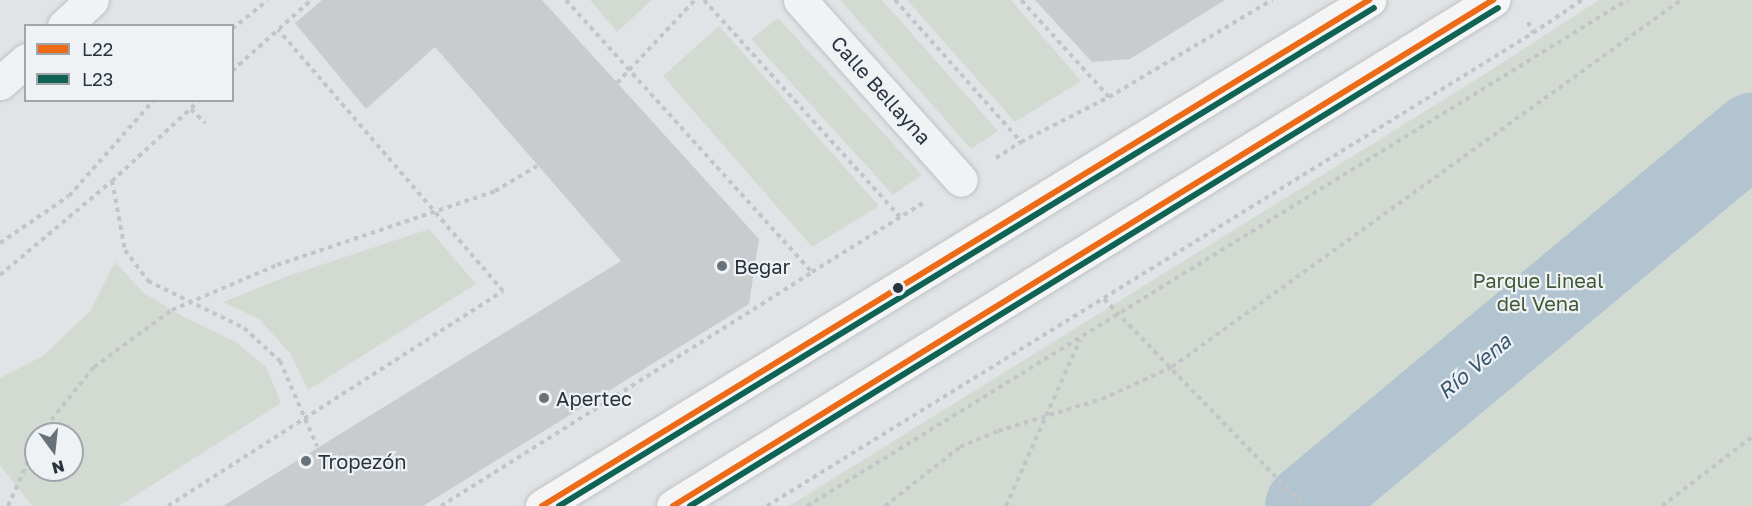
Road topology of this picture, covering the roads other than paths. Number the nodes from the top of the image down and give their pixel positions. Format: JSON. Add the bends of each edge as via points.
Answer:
{"nodes":[{"id":1,"x":92,"y":0,"type":"edge"},
{"id":2,"x":800,"y":0,"type":"edge"},
{"id":3,"x":1369,"y":0,"type":"edge"},
{"id":4,"x":1493,"y":0,"type":"edge"},
{"id":5,"x":66,"y":24,"type":"edge"},
{"id":6,"x":24,"y":62,"type":"edge"},
{"id":7,"x":0,"y":83,"type":"edge"},
{"id":8,"x":961,"y":180,"type":"road end"},
{"id":9,"x":542,"y":506,"type":"edge"},
{"id":10,"x":673,"y":506,"type":"edge"}],
"edges":[{"from":1,"to":5,"type":"street"},
{"from":2,"to":8,"type":"street","name":"Calle Bellayna"},
{"from":3,"to":9,"type":"main road"},
{"from":4,"to":10,"type":"main road"},
{"from":6,"to":7,"type":"street"}]}
